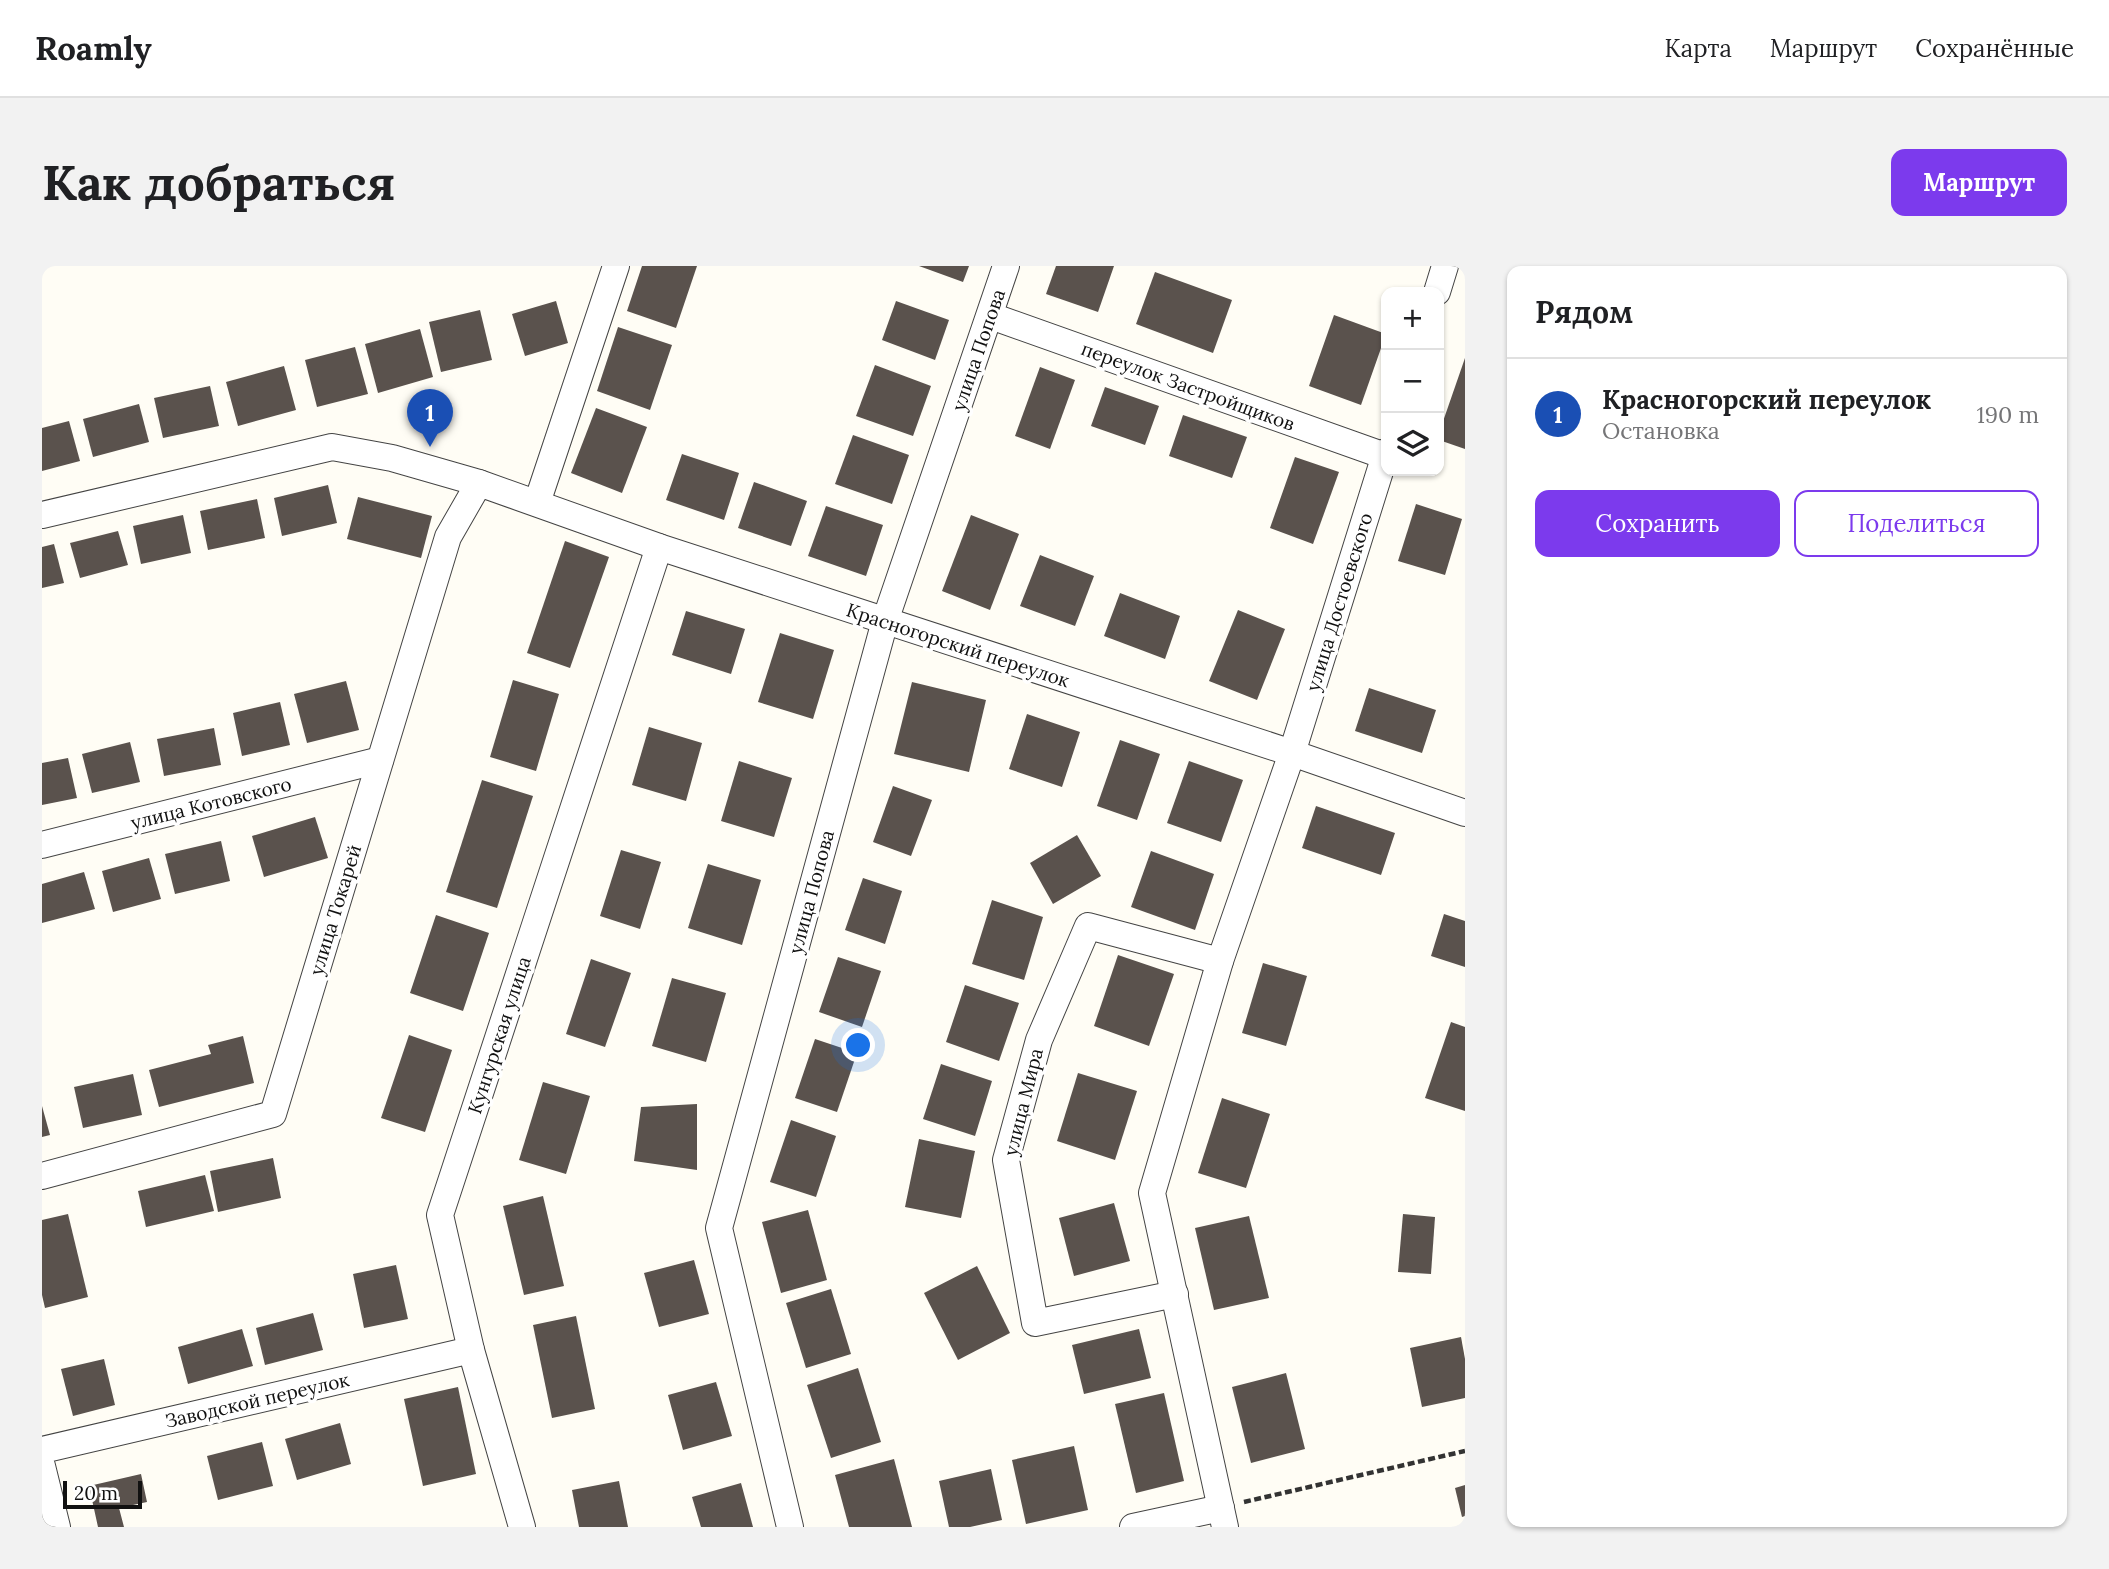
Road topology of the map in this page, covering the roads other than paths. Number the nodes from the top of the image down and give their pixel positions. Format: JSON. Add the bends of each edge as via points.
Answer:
{"nodes":[{"id":1,"x":617,"y":266,"type":"edge"},
{"id":2,"x":1006,"y":266,"type":"edge"},
{"id":3,"x":1445,"y":266,"type":"edge"},
{"id":4,"x":1439,"y":287,"type":"edge"},
{"id":5,"x":990,"y":316,"type":"junction"},
{"id":6,"x":1381,"y":453,"type":"edge"},
{"id":7,"x":1381,"y":467,"type":"edge"},
{"id":8,"x":479,"y":483,"type":"junction"},
{"id":9,"x":537,"y":503,"type":"junction"},
{"id":10,"x":42,"y":515,"type":"edge"},
{"id":11,"x":659,"y":547,"type":"junction"},
{"id":12,"x":885,"y":621,"type":"junction"},
{"id":13,"x":1292,"y":753,"type":"junction"},
{"id":14,"x":380,"y":760,"type":"junction"},
{"id":15,"x":1465,"y":813,"type":"edge"},
{"id":16,"x":42,"y":845,"type":"edge"},
{"id":17,"x":1220,"y":961,"type":"junction"},
{"id":18,"x":42,"y":1177,"type":"edge"},
{"id":19,"x":1175,"y":1294,"type":"junction"},
{"id":20,"x":471,"y":1350,"type":"junction"},
{"id":21,"x":42,"y":1450,"type":"edge"},
{"id":22,"x":42,"y":1466,"type":"edge"},
{"id":23,"x":1223,"y":1518,"type":"edge"},
{"id":24,"x":57,"y":1527,"type":"edge"},
{"id":25,"x":522,"y":1527,"type":"edge"},
{"id":26,"x":790,"y":1527,"type":"edge"},
{"id":27,"x":1133,"y":1527,"type":"edge"}],
"edges":[{"from":1,"to":9,"type":"street"},
{"from":2,"to":5,"type":"street","name":"улица Попова"},
{"from":3,"to":4,"type":"street"},
{"from":5,"to":6,"type":"street","name":"переулок Застройщиков"},
{"from":5,"to":12,"type":"street","name":"улица Попова"},
{"from":7,"to":13,"type":"street","name":"улица Достоевского"},
{"from":8,"to":9,"type":"street","name":"Красногорский переулок"},
{"from":8,"to":10,"type":"street","name":"Красногорский переулок","via":[[392,458],[332,447]]},
{"from":8,"to":14,"type":"street","name":"улица Токарей","via":[[448,537]]},
{"from":9,"to":11,"type":"street","name":"Красногорский переулок"},
{"from":11,"to":12,"type":"street","name":"Красногорский переулок"},
{"from":11,"to":20,"type":"street","name":"Кунгурская улица","via":[[440,1214]]},
{"from":12,"to":13,"type":"street","name":"Красногорский переулок"},
{"from":12,"to":26,"type":"street","name":"улица Попова","via":[[719,1228]]},
{"from":13,"to":15,"type":"street","name":"Красногорский переулок"},
{"from":13,"to":17,"type":"street"},
{"from":14,"to":16,"type":"street","name":"улица Котовского"},
{"from":14,"to":18,"type":"street","name":"улица Токарей","via":[[273,1114]]},
{"from":17,"to":19,"type":"street","via":[[1152,1193]]},
{"from":17,"to":19,"type":"street","name":"улица Мира","via":[[1088,926],[1039,1040],[1006,1160],[1035,1323]]},
{"from":19,"to":23,"type":"street"},
{"from":20,"to":21,"type":"street","name":"Заводской переулок"},
{"from":20,"to":25,"type":"street","name":"Кунгурская улица"},
{"from":22,"to":24,"type":"street"},
{"from":23,"to":27,"type":"street"}]}
